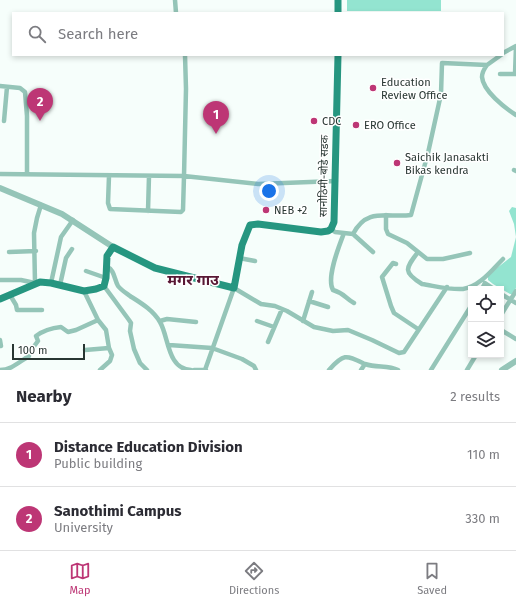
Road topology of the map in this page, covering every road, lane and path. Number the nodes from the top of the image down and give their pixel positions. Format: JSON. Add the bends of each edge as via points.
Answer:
{"nodes":[{"id":1,"x":176,"y":0,"type":"edge"},
{"id":2,"x":338,"y":0,"type":"edge"},
{"id":3,"x":176,"y":12,"type":"edge"},
{"id":4,"x":338,"y":12,"type":"edge"},
{"id":5,"x":516,"y":46,"type":"edge"},
{"id":6,"x":504,"y":53,"type":"edge"},
{"id":7,"x":185,"y":56,"type":"edge"},
{"id":8,"x":338,"y":56,"type":"edge"},
{"id":9,"x":499,"y":56,"type":"edge"},
{"id":10,"x":487,"y":65,"type":"junction"},
{"id":11,"x":500,"y":74,"type":"dead end"},
{"id":12,"x":515,"y":74,"type":"edge"},
{"id":13,"x":0,"y":86,"type":"edge"},
{"id":14,"x":7,"y":87,"type":"junction"},
{"id":15,"x":516,"y":115,"type":"edge"},
{"id":16,"x":4,"y":121,"type":"dead end"},
{"id":17,"x":0,"y":174,"type":"edge"},
{"id":18,"x":28,"y":174,"type":"junction"},
{"id":19,"x":109,"y":176,"type":"junction"},
{"id":20,"x":149,"y":176,"type":"junction"},
{"id":21,"x":184,"y":176,"type":"junction"},
{"id":22,"x":336,"y":181,"type":"junction"},
{"id":23,"x":0,"y":188,"type":"edge"},
{"id":24,"x":41,"y":205,"type":"junction"},
{"id":25,"x":148,"y":211,"type":"junction"},
{"id":26,"x":386,"y":215,"type":"junction"},
{"id":27,"x":73,"y":220,"type":"junction"},
{"id":28,"x":331,"y":229,"type":"junction"},
{"id":29,"x":344,"y":233,"type":"junction"},
{"id":30,"x":353,"y":234,"type":"junction"},
{"id":31,"x":113,"y":247,"type":"junction"},
{"id":32,"x":72,"y":249,"type":"dead end"},
{"id":33,"x":36,"y":251,"type":"junction"},
{"id":34,"x":9,"y":252,"type":"dead end"},
{"id":35,"x":373,"y":252,"type":"dead end"},
{"id":36,"x":418,"y":252,"type":"junction"},
{"id":37,"x":470,"y":253,"type":"dead end"},
{"id":38,"x":239,"y":258,"type":"junction"},
{"id":39,"x":503,"y":259,"type":"dead end"},
{"id":40,"x":254,"y":261,"type":"dead end"},
{"id":41,"x":396,"y":264,"type":"dead end"},
{"id":42,"x":106,"y":266,"type":"junction"},
{"id":43,"x":86,"y":271,"type":"dead end"},
{"id":44,"x":0,"y":280,"type":"edge"},
{"id":45,"x":480,"y":280,"type":"junction"},
{"id":46,"x":105,"y":282,"type":"junction"},
{"id":47,"x":35,"y":283,"type":"junction"},
{"id":48,"x":51,"y":283,"type":"junction"},
{"id":49,"x":485,"y":283,"type":"junction"},
{"id":50,"x":60,"y":285,"type":"junction"},
{"id":51,"x":484,"y":286,"type":"edge"},
{"id":52,"x":490,"y":286,"type":"edge"},
{"id":53,"x":447,"y":287,"type":"junction"},
{"id":54,"x":234,"y":288,"type":"junction"},
{"id":55,"x":84,"y":291,"type":"junction"},
{"id":56,"x":516,"y":291,"type":"edge"},
{"id":57,"x":312,"y":292,"type":"dead end"},
{"id":58,"x":10,"y":295,"type":"junction"},
{"id":59,"x":504,"y":296,"type":"edge"},
{"id":60,"x":0,"y":299,"type":"edge"},
{"id":61,"x":511,"y":300,"type":"junction"},
{"id":62,"x":309,"y":301,"type":"junction"},
{"id":63,"x":354,"y":303,"type":"dead end"},
{"id":64,"x":516,"y":303,"type":"edge"},
{"id":65,"x":328,"y":307,"type":"dead end"},
{"id":66,"x":282,"y":309,"type":"junction"},
{"id":67,"x":42,"y":310,"type":"dead end"},
{"id":68,"x":504,"y":310,"type":"edge"},
{"id":69,"x":468,"y":311,"type":"edge"},
{"id":70,"x":98,"y":320,"type":"junction"},
{"id":71,"x":303,"y":320,"type":"junction"},
{"id":72,"x":160,"y":321,"type":"junction"},
{"id":73,"x":196,"y":322,"type":"dead end"},
{"id":74,"x":257,"y":322,"type":"dead end"},
{"id":75,"x":274,"y":328,"type":"junction"},
{"id":76,"x":418,"y":328,"type":"junction"},
{"id":77,"x":504,"y":332,"type":"edge"},
{"id":78,"x":516,"y":339,"type":"edge"},
{"id":79,"x":0,"y":340,"type":"edge"},
{"id":80,"x":268,"y":342,"type":"dead end"},
{"id":81,"x":168,"y":345,"type":"junction"},
{"id":82,"x":1,"y":346,"type":"edge"},
{"id":83,"x":109,"y":348,"type":"junction"},
{"id":84,"x":212,"y":348,"type":"junction"},
{"id":85,"x":85,"y":350,"type":"dead end"},
{"id":86,"x":474,"y":358,"type":"edge"},
{"id":87,"x":516,"y":361,"type":"edge"},
{"id":88,"x":365,"y":364,"type":"junction"},
{"id":89,"x":0,"y":370,"type":"edge"},
{"id":90,"x":100,"y":370,"type":"edge"},
{"id":91,"x":147,"y":370,"type":"edge"},
{"id":92,"x":187,"y":370,"type":"edge"},
{"id":93,"x":192,"y":370,"type":"edge"},
{"id":94,"x":206,"y":370,"type":"edge"},
{"id":95,"x":256,"y":370,"type":"edge"},
{"id":96,"x":329,"y":370,"type":"edge"},
{"id":97,"x":361,"y":370,"type":"edge"},
{"id":98,"x":397,"y":370,"type":"edge"},
{"id":99,"x":431,"y":370,"type":"edge"},
{"id":100,"x":466,"y":370,"type":"edge"},
{"id":101,"x":502,"y":370,"type":"edge"}],
"edges":[{"from":1,"to":3,"type":"street"},
{"from":2,"to":4,"type":"main road"},
{"from":5,"to":6,"type":"street"},
{"from":5,"to":12,"type":"street"},
{"from":7,"to":21,"type":"street"},
{"from":8,"to":22,"type":"main road","name":"सानोठिमी-बोडे सडक"},
{"from":9,"to":10,"type":"street"},
{"from":10,"to":15,"type":"street","via":[[483,72],[484,84],[495,98]]},
{"from":10,"to":26,"type":"street","via":[[442,63],[441,94],[412,213]]},
{"from":11,"to":12,"type":"street"},
{"from":13,"to":14,"type":"street"},
{"from":14,"to":16,"type":"street"},
{"from":14,"to":18,"type":"street","via":[[20,88],[25,92]]},
{"from":17,"to":18,"type":"street"},
{"from":18,"to":19,"type":"street"},
{"from":19,"to":20,"type":"street"},
{"from":19,"to":25,"type":"street","via":[[110,209]]},
{"from":20,"to":21,"type":"street"},
{"from":20,"to":25,"type":"street"},
{"from":21,"to":22,"type":"street","via":[[258,184]]},
{"from":21,"to":25,"type":"street","via":[[181,212]]},
{"from":22,"to":28,"type":"main road","name":"सानोठिमी-बोडे सडक","via":[[334,222]]},
{"from":23,"to":24,"type":"street"},
{"from":24,"to":27,"type":"street"},
{"from":24,"to":33,"type":"street","via":[[35,227]]},
{"from":26,"to":30,"type":"street","via":[[364,220]]},
{"from":26,"to":36,"type":"street","via":[[388,234],[407,243]]},
{"from":27,"to":31,"type":"street"},
{"from":27,"to":48,"type":"street","via":[[62,237]]},
{"from":28,"to":29,"type":"street"},
{"from":28,"to":38,"type":"main road","name":"सानोठिमी-बोडे सडक","via":[[321,232],[253,224],[248,228]]},
{"from":29,"to":30,"type":"street"},
{"from":29,"to":63,"type":"street","via":[[334,264],[331,288]]},
{"from":30,"to":35,"type":"street"},
{"from":31,"to":42,"type":"main road","via":[[107,256]]},
{"from":31,"to":54,"type":"main road","via":[[155,268]]},
{"from":32,"to":50,"type":"street","via":[[66,258]]},
{"from":33,"to":34,"type":"street"},
{"from":33,"to":47,"type":"street"},
{"from":36,"to":37,"type":"street","via":[[431,260]]},
{"from":36,"to":53,"type":"street","via":[[408,265],[408,272],[422,284]]},
{"from":38,"to":40,"type":"street"},
{"from":38,"to":54,"type":"main road","name":"सानोठिमी-बोडे सडक"},
{"from":39,"to":45,"type":"street"},
{"from":41,"to":76,"type":"street","via":[[392,263],[383,274],[383,283],[394,313]]},
{"from":42,"to":46,"type":"main road"},
{"from":42,"to":72,"type":"street","via":[[112,270],[122,290],[148,308]]},
{"from":43,"to":46,"type":"street"},
{"from":44,"to":47,"type":"street"},
{"from":45,"to":49,"type":"street"},
{"from":45,"to":53,"type":"street","via":[[467,288]]},
{"from":46,"to":55,"type":"main road","via":[[96,289]]},
{"from":46,"to":91,"type":"street","via":[[130,320],[134,349],[140,363]]},
{"from":47,"to":48,"type":"main road"},
{"from":47,"to":58,"type":"main road"},
{"from":48,"to":50,"type":"main road"},
{"from":49,"to":51,"type":"street"},
{"from":49,"to":52,"type":"street"},
{"from":50,"to":55,"type":"main road"},
{"from":53,"to":76,"type":"street"},
{"from":54,"to":66,"type":"street","via":[[261,304]]},
{"from":54,"to":84,"type":"street"},
{"from":55,"to":70,"type":"street"},
{"from":56,"to":61,"type":"street"},
{"from":57,"to":62,"type":"street"},
{"from":58,"to":60,"type":"main road"},
{"from":58,"to":67,"type":"street","via":[[17,310]]},
{"from":59,"to":61,"type":"street"},
{"from":61,"to":64,"type":"street"},
{"from":61,"to":68,"type":"street"},
{"from":62,"to":65,"type":"street"},
{"from":62,"to":71,"type":"street"},
{"from":66,"to":71,"type":"street"},
{"from":66,"to":75,"type":"street"},
{"from":69,"to":99,"type":"street"},
{"from":70,"to":83,"type":"street","via":[[106,330]]},
{"from":70,"to":89,"type":"street","via":[[68,332],[61,326],[41,332],[36,336],[38,341],[29,356],[12,368]]},
{"from":71,"to":76,"type":"street","via":[[324,330],[348,330],[399,353],[404,352]]},
{"from":72,"to":73,"type":"street","via":[[167,319]]},
{"from":72,"to":81,"type":"street"},
{"from":74,"to":75,"type":"street"},
{"from":75,"to":80,"type":"street"},
{"from":77,"to":78,"type":"street"},
{"from":79,"to":82,"type":"street"},
{"from":81,"to":84,"type":"street"},
{"from":81,"to":92,"type":"street","via":[[176,362]]},
{"from":83,"to":85,"type":"street"},
{"from":83,"to":90,"type":"street","via":[[112,355],[110,361]]},
{"from":84,"to":94,"type":"street"},
{"from":84,"to":95,"type":"street","via":[[242,359]]},
{"from":86,"to":100,"type":"street"},
{"from":87,"to":101,"type":"street"},
{"from":88,"to":96,"type":"street","via":[[346,357],[337,361]]},
{"from":88,"to":97,"type":"street"},
{"from":88,"to":98,"type":"street","via":[[392,367]]},
{"from":92,"to":93,"type":"street"},
{"from":93,"to":94,"type":"street"}]}
